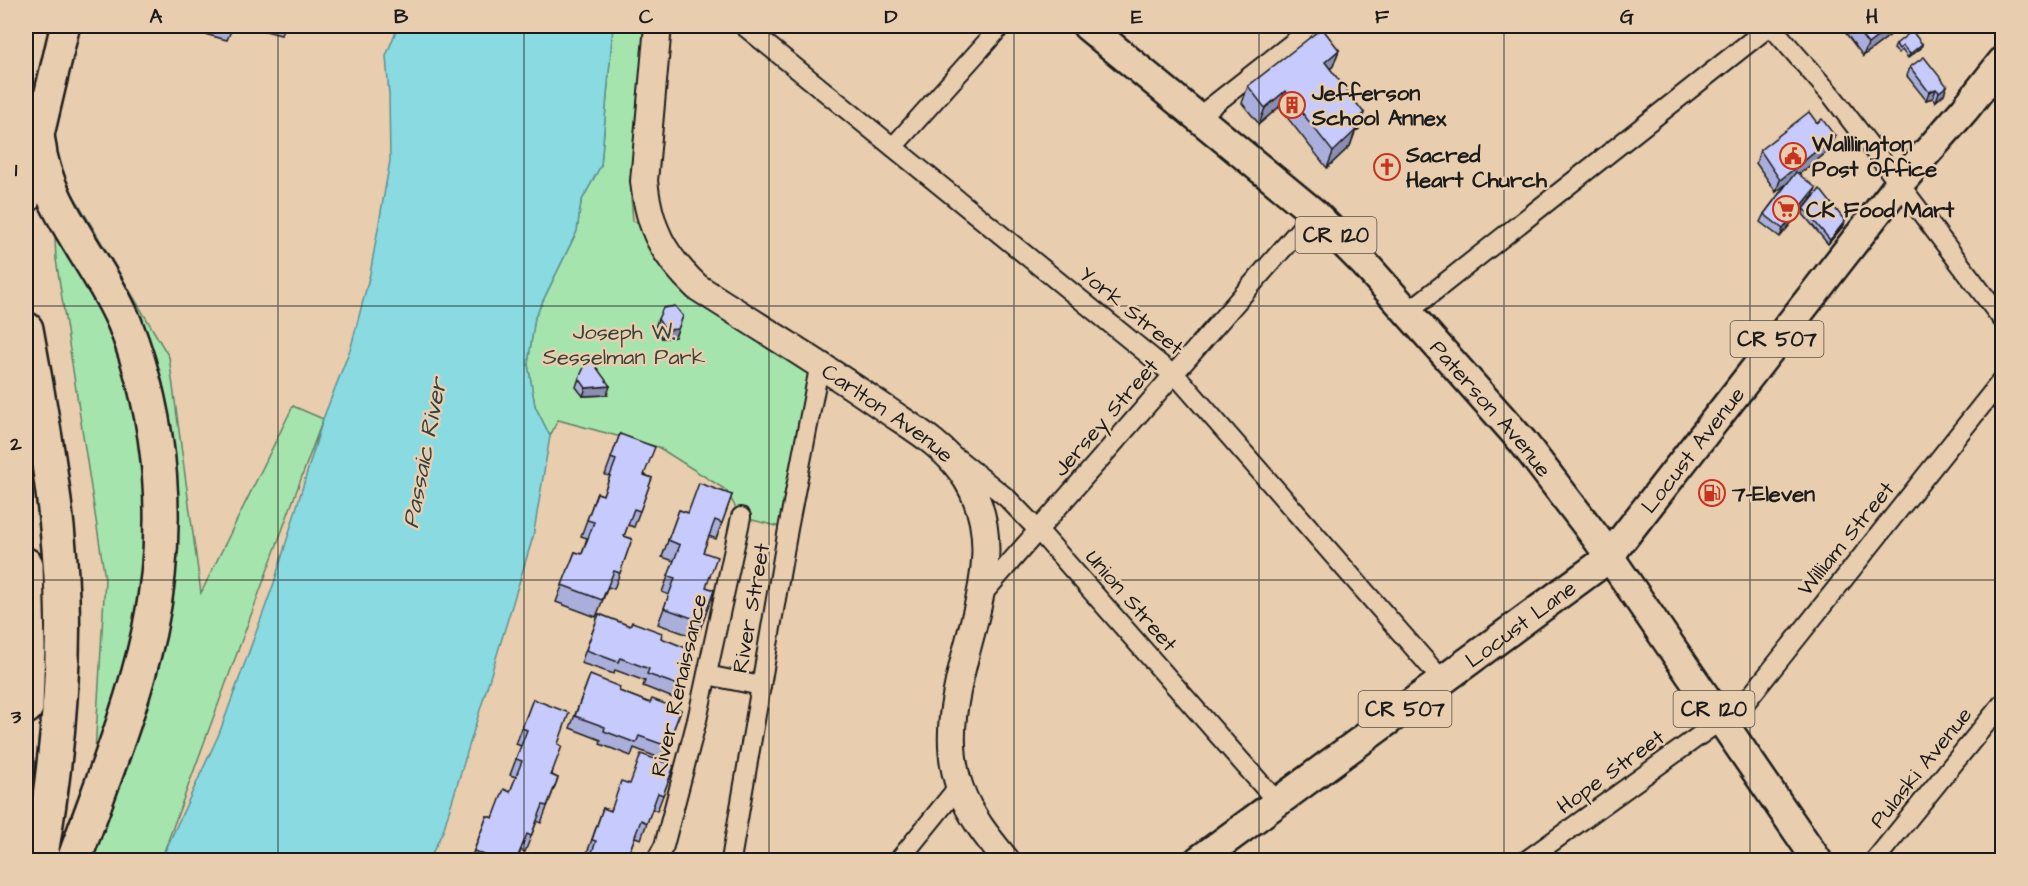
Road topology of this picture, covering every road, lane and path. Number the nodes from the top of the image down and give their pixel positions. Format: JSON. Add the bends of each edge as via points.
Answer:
{"nodes":[{"id":1,"x":65,"y":26,"type":"edge"},
{"id":2,"x":658,"y":26,"type":"edge"},
{"id":3,"x":744,"y":26,"type":"edge"},
{"id":4,"x":1001,"y":26,"type":"edge"},
{"id":5,"x":1087,"y":26,"type":"edge"},
{"id":6,"x":1314,"y":26,"type":"edge"},
{"id":7,"x":1770,"y":26,"type":"edge"},
{"id":8,"x":2002,"y":62,"type":"edge"},
{"id":9,"x":1198,"y":117,"type":"junction"},
{"id":10,"x":39,"y":141,"type":"junction"},
{"id":11,"x":893,"y":147,"type":"junction"},
{"id":12,"x":1900,"y":183,"type":"junction"},
{"id":13,"x":26,"y":201,"type":"edge"},
{"id":14,"x":1314,"y":213,"type":"junction"},
{"id":15,"x":1408,"y":312,"type":"junction"},
{"id":16,"x":2002,"y":319,"type":"edge"},
{"id":17,"x":26,"y":329,"type":"edge"},
{"id":18,"x":820,"y":363,"type":"junction"},
{"id":19,"x":1173,"y":375,"type":"junction"},
{"id":20,"x":2002,"y":380,"type":"edge"},
{"id":21,"x":936,"y":444,"type":"junction"},
{"id":22,"x":741,"y":517,"type":"dead end"},
{"id":23,"x":1038,"y":530,"type":"junction"},
{"id":24,"x":1610,"y":557,"type":"junction"},
{"id":25,"x":26,"y":565,"type":"edge"},
{"id":26,"x":979,"y":598,"type":"junction"},
{"id":27,"x":27,"y":638,"type":"edge"},
{"id":28,"x":707,"y":675,"type":"junction"},
{"id":29,"x":1443,"y":681,"type":"junction"},
{"id":30,"x":761,"y":686,"type":"junction"},
{"id":31,"x":2002,"y":704,"type":"edge"},
{"id":32,"x":26,"y":707,"type":"edge"},
{"id":33,"x":1724,"y":723,"type":"junction"},
{"id":34,"x":959,"y":786,"type":"junction"},
{"id":35,"x":1278,"y":803,"type":"junction"},
{"id":36,"x":40,"y":861,"type":"edge"},
{"id":37,"x":74,"y":861,"type":"edge"},
{"id":38,"x":656,"y":861,"type":"edge"},
{"id":39,"x":731,"y":861,"type":"edge"},
{"id":40,"x":899,"y":861,"type":"edge"},
{"id":41,"x":1006,"y":861,"type":"edge"},
{"id":42,"x":1199,"y":861,"type":"edge"},
{"id":43,"x":1527,"y":861,"type":"edge"},
{"id":44,"x":1817,"y":861,"type":"edge"},
{"id":45,"x":1875,"y":861,"type":"edge"}],
"edges":[{"from":1,"to":10,"type":"main road"},
{"from":2,"to":18,"type":"street","name":"Carlton Avenue","via":[[644,181],[658,239],[679,271],[697,287]]},
{"from":3,"to":11,"type":"street","name":"York Street"},
{"from":4,"to":11,"type":"street"},
{"from":5,"to":9,"type":"main road","name":"Paterson Avenue","number":"CR 120"},
{"from":6,"to":9,"type":"street"},
{"from":7,"to":12,"type":"street","via":[[1833,97]]},
{"from":7,"to":15,"type":"street"},
{"from":8,"to":12,"type":"main road","name":"Locust Avenue","number":"CR 507"},
{"from":9,"to":14,"type":"main road","name":"Paterson Avenue","number":"CR 120"},
{"from":10,"to":13,"type":"street"},
{"from":10,"to":37,"type":"highway","via":[[40,161],[51,192],[108,287],[137,357],[148,393],[162,508],[149,631],[137,680]]},
{"from":11,"to":19,"type":"street","name":"York Street"},
{"from":12,"to":16,"type":"street"},
{"from":12,"to":24,"type":"main road","name":"Locust Avenue","number":"CR 507"},
{"from":14,"to":15,"type":"main road","name":"Paterson Avenue","number":"CR 120"},
{"from":14,"to":19,"type":"street","name":"Jersey Street"},
{"from":15,"to":24,"type":"main road","name":"Paterson Avenue","number":"CR 120","via":[[1522,442]]},
{"from":17,"to":36,"type":"highway","via":[[49,464],[62,598],[58,739]]},
{"from":18,"to":21,"type":"street","name":"Carlton Avenue"},
{"from":18,"to":30,"type":"street","name":"River Street"},
{"from":19,"to":23,"type":"street","name":"Jersey Street"},
{"from":19,"to":29,"type":"street","name":"York Street"},
{"from":20,"to":33,"type":"street","name":"William Street"},
{"from":21,"to":23,"type":"street","name":"Union Street","via":[[1007,498]]},
{"from":21,"to":26,"type":"street","name":"Carlton Avenue","via":[[961,471],[982,516],[986,567]]},
{"from":22,"to":28,"type":"street","name":"River Renaissance"},
{"from":23,"to":26,"type":"street","name":"Jersey Street"},
{"from":23,"to":35,"type":"street","name":"Union Street"},
{"from":24,"to":29,"type":"main road","name":"Locust Lane","number":"CR 507"},
{"from":24,"to":33,"type":"main road","name":"Paterson Avenue","number":"CR 120"},
{"from":25,"to":27,"type":"highway"},
{"from":26,"to":34,"type":"street","name":"Carlton Avenue","via":[[952,726]]},
{"from":27,"to":32,"type":"highway"},
{"from":28,"to":30,"type":"street"},
{"from":28,"to":38,"type":"street","name":"River Renaissance","via":[[664,846]]},
{"from":29,"to":35,"type":"main road","name":"Locust Lane","number":"CR 507"},
{"from":30,"to":39,"type":"street","name":"River Street"},
{"from":31,"to":45,"type":"street","name":"Pulaski Avenue"},
{"from":33,"to":43,"type":"street","name":"Hope Street"},
{"from":33,"to":44,"type":"main road","name":"Paterson Avenue","number":"CR 120"},
{"from":34,"to":40,"type":"street"},
{"from":34,"to":41,"type":"street","name":"Carlton Avenue","via":[[980,827]]},
{"from":35,"to":42,"type":"main road","name":"Locust Lane","number":"CR 507"}]}
